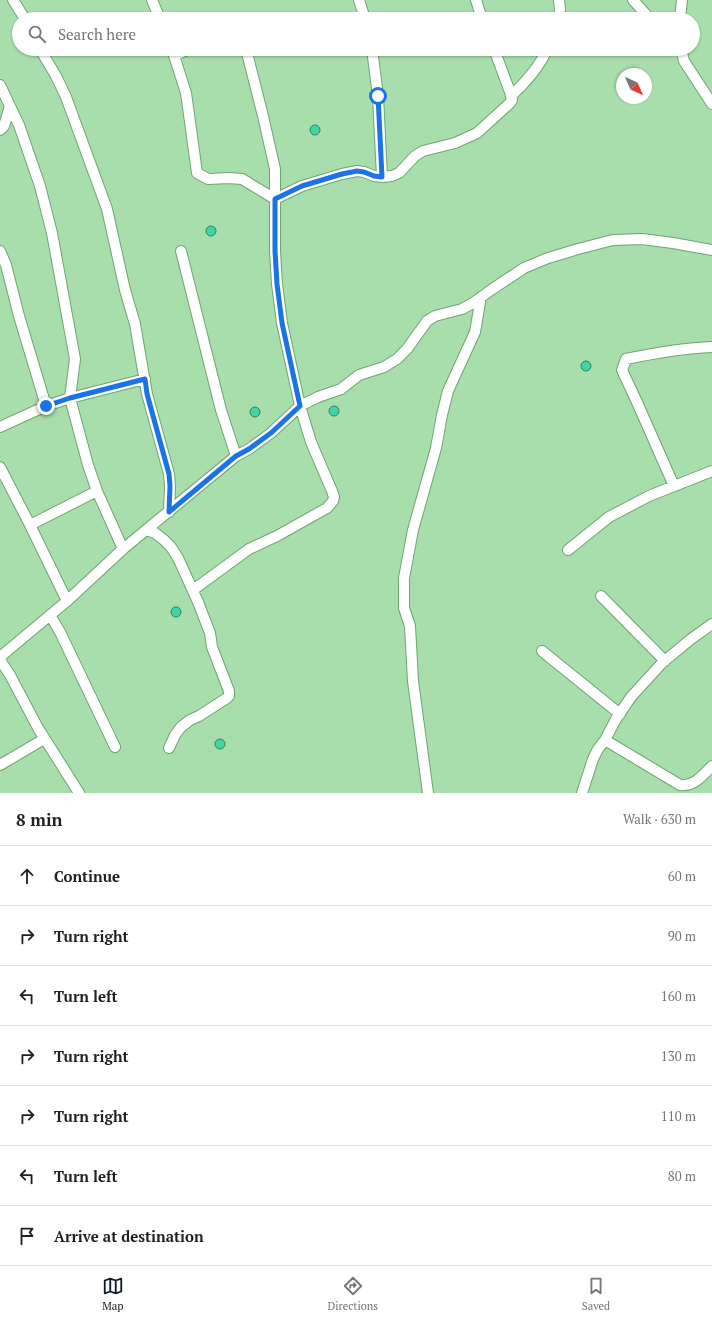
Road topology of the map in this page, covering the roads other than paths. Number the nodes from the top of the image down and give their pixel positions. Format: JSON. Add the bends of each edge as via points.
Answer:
{"nodes":[{"id":1,"x":13,"y":0,"type":"edge"},
{"id":2,"x":152,"y":0,"type":"edge"},
{"id":3,"x":359,"y":0,"type":"edge"},
{"id":4,"x":476,"y":0,"type":"edge"},
{"id":5,"x":559,"y":0,"type":"edge"},
{"id":6,"x":632,"y":0,"type":"edge"},
{"id":7,"x":682,"y":0,"type":"edge"},
{"id":8,"x":21,"y":12,"type":"edge"},
{"id":9,"x":157,"y":12,"type":"edge"},
{"id":10,"x":363,"y":12,"type":"edge"},
{"id":11,"x":480,"y":12,"type":"edge"},
{"id":12,"x":560,"y":12,"type":"edge"},
{"id":13,"x":643,"y":12,"type":"edge"},
{"id":14,"x":681,"y":12,"type":"edge"},
{"id":15,"x":44,"y":56,"type":"edge"},
{"id":16,"x":174,"y":56,"type":"edge"},
{"id":17,"x":248,"y":56,"type":"edge"},
{"id":18,"x":373,"y":56,"type":"edge"},
{"id":19,"x":497,"y":56,"type":"edge"},
{"id":20,"x":544,"y":56,"type":"edge"},
{"id":21,"x":681,"y":56,"type":"edge"},
{"id":22,"x":0,"y":85,"type":"edge"},
{"id":23,"x":511,"y":96,"type":"junction"},
{"id":24,"x":712,"y":104,"type":"edge"},
{"id":25,"x":10,"y":106,"type":"junction"},
{"id":26,"x":0,"y":130,"type":"edge"},
{"id":27,"x":382,"y":177,"type":"junction"},
{"id":28,"x":275,"y":199,"type":"junction"},
{"id":29,"x":712,"y":250,"type":"edge"},
{"id":30,"x":0,"y":251,"type":"edge"},
{"id":31,"x":181,"y":251,"type":"dead end"},
{"id":32,"x":481,"y":297,"type":"junction"},
{"id":33,"x":712,"y":347,"type":"edge"},
{"id":34,"x":145,"y":379,"type":"junction"},
{"id":35,"x":70,"y":398,"type":"junction"},
{"id":36,"x":46,"y":406,"type":"junction"},
{"id":37,"x":300,"y":406,"type":"junction"},
{"id":38,"x":0,"y":427,"type":"edge"},
{"id":39,"x":236,"y":456,"type":"junction"},
{"id":40,"x":0,"y":467,"type":"edge"},
{"id":41,"x":712,"y":471,"type":"edge"},
{"id":42,"x":674,"y":486,"type":"junction"},
{"id":43,"x":97,"y":491,"type":"junction"},
{"id":44,"x":169,"y":512,"type":"junction"},
{"id":45,"x":30,"y":525,"type":"junction"},
{"id":46,"x":147,"y":530,"type":"junction"},
{"id":47,"x":123,"y":549,"type":"junction"},
{"id":48,"x":568,"y":550,"type":"dead end"},
{"id":49,"x":193,"y":590,"type":"junction"},
{"id":50,"x":602,"y":596,"type":"dead end"},
{"id":51,"x":67,"y":601,"type":"junction"},
{"id":52,"x":50,"y":615,"type":"junction"},
{"id":53,"x":712,"y":624,"type":"edge"},
{"id":54,"x":542,"y":650,"type":"dead end"},
{"id":55,"x":0,"y":659,"type":"edge"},
{"id":56,"x":665,"y":661,"type":"junction"},
{"id":57,"x":620,"y":714,"type":"junction"},
{"id":58,"x":44,"y":739,"type":"junction"},
{"id":59,"x":605,"y":740,"type":"junction"},
{"id":60,"x":115,"y":747,"type":"dead end"},
{"id":61,"x":169,"y":748,"type":"dead end"},
{"id":62,"x":0,"y":765,"type":"edge"},
{"id":63,"x":712,"y":766,"type":"edge"},
{"id":64,"x":79,"y":793,"type":"edge"},
{"id":65,"x":428,"y":793,"type":"edge"},
{"id":66,"x":582,"y":793,"type":"edge"}],
"edges":[{"from":1,"to":8,"type":"street"},
{"from":2,"to":9,"type":"street"},
{"from":3,"to":10,"type":"street"},
{"from":4,"to":11,"type":"street"},
{"from":5,"to":12,"type":"street"},
{"from":6,"to":13,"type":"street"},
{"from":7,"to":14,"type":"street"},
{"from":15,"to":34,"type":"street","via":[[66,97],[108,209]]},
{"from":16,"to":28,"type":"street","via":[[186,94],[197,173],[208,179],[242,179]]},
{"from":17,"to":28,"type":"street","via":[[269,140],[274,169]]},
{"from":18,"to":27,"type":"street","via":[[378,96]]},
{"from":19,"to":23,"type":"street"},
{"from":20,"to":23,"type":"street"},
{"from":21,"to":24,"type":"street"},
{"from":22,"to":25,"type":"street"},
{"from":23,"to":27,"type":"street","via":[[510,104],[477,133],[455,143],[423,151],[399,173]]},
{"from":25,"to":26,"type":"street","via":[[4,126]]},
{"from":25,"to":35,"type":"street","via":[[40,186],[52,233],[75,359]]},
{"from":27,"to":28,"type":"street","via":[[357,171],[342,174],[302,186]]},
{"from":28,"to":37,"type":"street","via":[[276,258],[281,315]]},
{"from":29,"to":32,"type":"street","via":[[642,239],[614,240],[548,258],[524,268]]},
{"from":30,"to":36,"type":"street"},
{"from":31,"to":39,"type":"street","via":[[221,410]]},
{"from":32,"to":37,"type":"street","via":[[462,309],[435,316],[427,321],[398,359],[384,367],[359,375],[341,389]]},
{"from":32,"to":65,"type":"street","via":[[475,332],[448,391],[436,448],[413,530],[404,578],[404,608],[410,626]]},
{"from":33,"to":42,"type":"street","via":[[657,352],[626,359],[622,370]]},
{"from":34,"to":35,"type":"street"},
{"from":34,"to":44,"type":"street","via":[[169,474]]},
{"from":35,"to":36,"type":"street"},
{"from":35,"to":43,"type":"street"},
{"from":36,"to":38,"type":"street"},
{"from":37,"to":39,"type":"street","via":[[271,433]]},
{"from":37,"to":49,"type":"street","via":[[311,442],[332,491],[333,502],[283,533],[249,549]]},
{"from":39,"to":44,"type":"street"},
{"from":40,"to":45,"type":"street"},
{"from":41,"to":42,"type":"street"},
{"from":42,"to":48,"type":"street","via":[[609,517]]},
{"from":43,"to":45,"type":"street"},
{"from":43,"to":47,"type":"street"},
{"from":44,"to":46,"type":"street"},
{"from":45,"to":51,"type":"street"},
{"from":46,"to":47,"type":"street"},
{"from":46,"to":49,"type":"street","via":[[155,533],[171,547]]},
{"from":47,"to":51,"type":"street"},
{"from":49,"to":61,"type":"street","via":[[210,633],[212,647],[228,687],[229,696],[181,727]]},
{"from":50,"to":56,"type":"street"},
{"from":51,"to":52,"type":"street"},
{"from":52,"to":55,"type":"street"},
{"from":52,"to":60,"type":"street"},
{"from":53,"to":56,"type":"street"},
{"from":54,"to":57,"type":"street"},
{"from":55,"to":58,"type":"street"},
{"from":56,"to":57,"type":"street","via":[[631,697]]},
{"from":57,"to":59,"type":"street"},
{"from":58,"to":62,"type":"street"},
{"from":58,"to":64,"type":"street"},
{"from":59,"to":63,"type":"street","via":[[680,785],[690,785]]},
{"from":59,"to":66,"type":"street","via":[[593,759]]}]}
